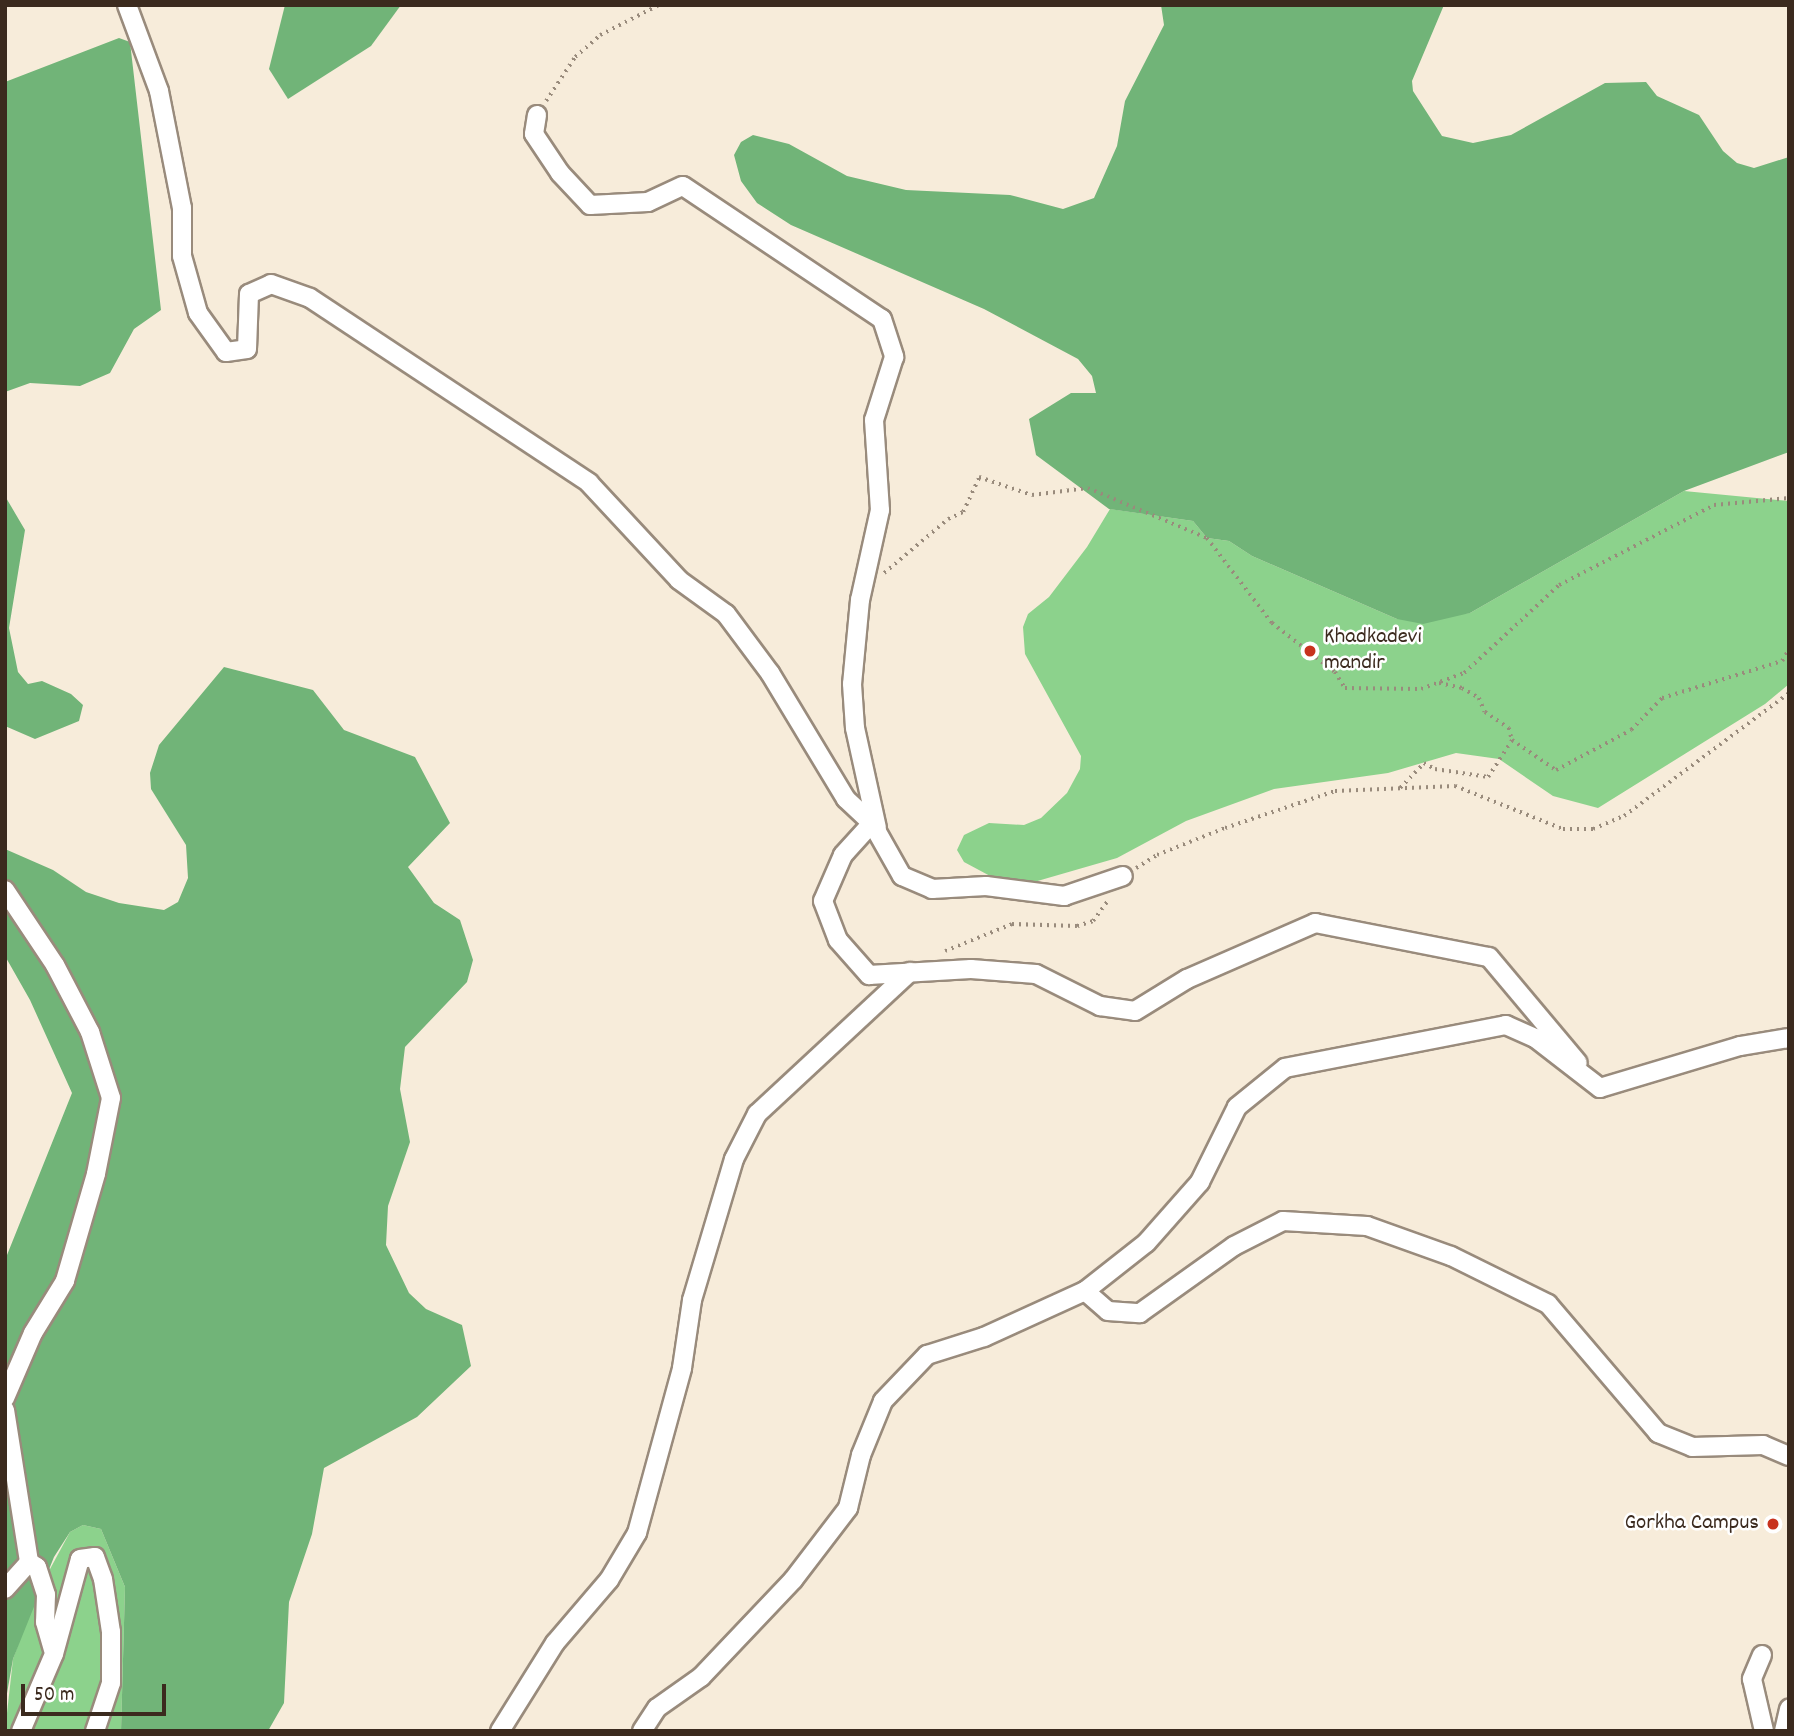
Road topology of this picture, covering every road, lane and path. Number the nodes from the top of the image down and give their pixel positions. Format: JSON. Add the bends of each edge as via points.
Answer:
{"nodes":[{"id":1,"x":127,"y":5,"type":"edge"},
{"id":2,"x":659,"y":5,"type":"edge"},
{"id":3,"x":537,"y":115,"type":"joint"},
{"id":4,"x":1789,"y":498,"type":"edge"},
{"id":5,"x":862,"y":592,"type":"junction"},
{"id":6,"x":1789,"y":649,"type":"edge"},
{"id":7,"x":1438,"y":683,"type":"junction"},
{"id":8,"x":1789,"y":693,"type":"edge"},
{"id":9,"x":1512,"y":740,"type":"junction"},
{"id":10,"x":1400,"y":789,"type":"junction"},
{"id":11,"x":875,"y":829,"type":"junction"},
{"id":12,"x":1123,"y":876,"type":"junction"},
{"id":13,"x":5,"y":890,"type":"edge"},
{"id":14,"x":909,"y":973,"type":"junction"},
{"id":15,"x":1789,"y":1038,"type":"edge"},
{"id":16,"x":1600,"y":1088,"type":"junction"},
{"id":17,"x":1085,"y":1292,"type":"junction"},
{"id":18,"x":5,"y":1398,"type":"edge"},
{"id":19,"x":5,"y":1410,"type":"edge"},
{"id":20,"x":1789,"y":1456,"type":"edge"},
{"id":21,"x":29,"y":1562,"type":"junction"},
{"id":22,"x":5,"y":1589,"type":"edge"},
{"id":23,"x":54,"y":1654,"type":"junction"},
{"id":24,"x":1762,"y":1654,"type":"dead end"},
{"id":25,"x":1789,"y":1709,"type":"edge"},
{"id":26,"x":22,"y":1731,"type":"edge"},
{"id":27,"x":95,"y":1731,"type":"edge"},
{"id":28,"x":500,"y":1731,"type":"edge"},
{"id":29,"x":642,"y":1731,"type":"edge"},
{"id":30,"x":1764,"y":1731,"type":"edge"},
{"id":31,"x":1784,"y":1731,"type":"edge"}],
"edges":[{"from":1,"to":11,"type":"street","via":[[159,91],[183,208],[182,256],[198,313],[226,352],[247,349],[249,294],[271,284],[310,298],[589,483],[679,580],[726,614],[770,673],[846,799]]},
{"from":2,"to":3,"type":"path","via":[[600,35],[575,57]]},
{"from":3,"to":5,"type":"street","via":[[534,134],[560,173],[590,205],[648,202],[683,186],[882,319],[894,357],[874,419],[880,510]]},
{"from":4,"to":7,"type":"path","via":[[1714,505],[1559,585],[1464,673]]},
{"from":5,"to":7,"type":"path","via":[[947,519],[963,512],[979,477],[1032,495],[1088,488],[1207,538],[1272,623],[1335,672],[1345,688],[1421,690]]},
{"from":5,"to":11,"type":"street","via":[[852,684],[855,728]]},
{"from":6,"to":9,"type":"path","via":[[1782,661],[1662,698],[1632,730],[1556,770]]},
{"from":7,"to":9,"type":"path","via":[[1462,688],[1479,698],[1485,712],[1508,728]]},
{"from":8,"to":10,"type":"path","via":[[1624,816],[1593,829],[1563,829],[1515,806],[1455,786]]},
{"from":9,"to":10,"type":"path","via":[[1488,777],[1435,769],[1424,762]]},
{"from":10,"to":12,"type":"path","via":[[1335,791],[1157,855]]},
{"from":11,"to":12,"type":"street","via":[[902,876],[932,889],[986,886],[1064,896]]},
{"from":11,"to":14,"type":"street","via":[[844,855],[823,901],[838,940],[869,975]]},
{"from":12,"to":14,"type":"path","via":[[1093,921],[1077,926],[1012,924],[963,940]]},
{"from":13,"to":18,"type":"street","via":[[55,965],[90,1032],[111,1098],[96,1174],[65,1281],[33,1333]]},
{"from":14,"to":16,"type":"street","via":[[971,969],[1035,974],[1100,1006],[1135,1011],[1187,979],[1315,923],[1489,957]]},
{"from":14,"to":28,"type":"street","via":[[757,1114],[734,1159],[692,1300],[682,1368],[637,1533],[609,1580],[555,1643]]},
{"from":15,"to":16,"type":"street","via":[[1740,1046]]},
{"from":16,"to":17,"type":"street","via":[[1535,1038],[1506,1025],[1285,1068],[1237,1107],[1200,1182],[1146,1243]]},
{"from":17,"to":20,"type":"street","via":[[1108,1311],[1140,1313],[1234,1246],[1283,1221],[1367,1226],[1451,1256],[1548,1304],[1658,1433],[1692,1447],[1763,1445]]},
{"from":17,"to":29,"type":"street","via":[[984,1338],[927,1355],[883,1401],[861,1455],[848,1508],[793,1580],[701,1677],[657,1707]]},
{"from":19,"to":21,"type":"street"},
{"from":21,"to":22,"type":"street"},
{"from":21,"to":23,"type":"street","via":[[37,1567],[46,1595],[45,1622]]},
{"from":23,"to":26,"type":"street"},
{"from":23,"to":27,"type":"street","via":[[80,1559],[95,1558],[111,1632],[111,1683]]},
{"from":24,"to":30,"type":"street","via":[[1752,1679]]},
{"from":25,"to":31,"type":"street"}]}
